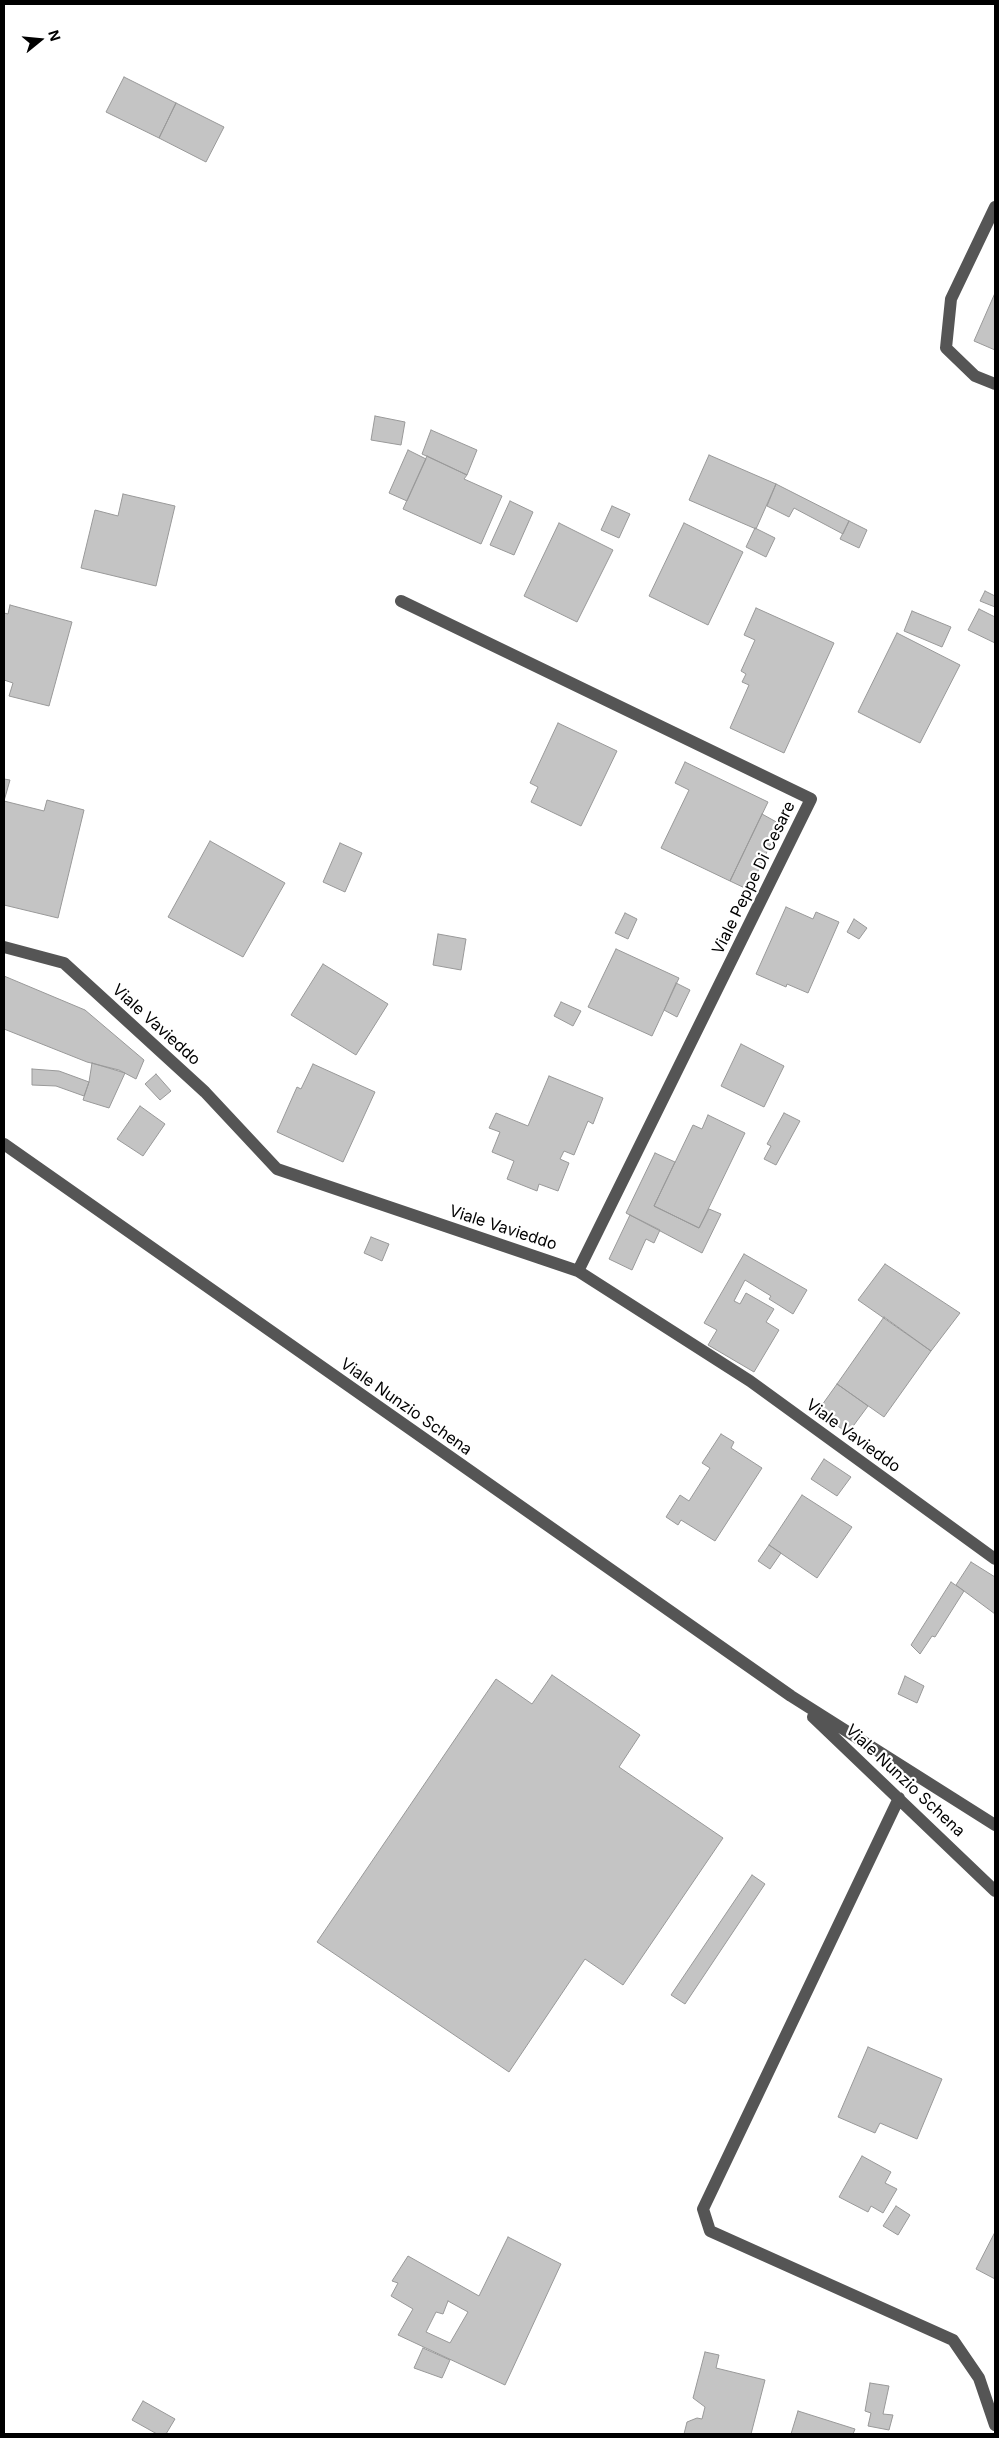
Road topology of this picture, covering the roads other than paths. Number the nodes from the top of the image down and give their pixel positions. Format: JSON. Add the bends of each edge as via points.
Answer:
{"nodes":[{"id":1,"x":995,"y":207,"type":"edge"},
{"id":2,"x":995,"y":384,"type":"edge"},
{"id":3,"x":401,"y":601,"type":"dead end"},
{"id":4,"x":4,"y":947,"type":"edge"},
{"id":5,"x":4,"y":1144,"type":"edge"},
{"id":6,"x":578,"y":1271,"type":"junction"},
{"id":7,"x":995,"y":1559,"type":"edge"},
{"id":8,"x":791,"y":1696,"type":"junction"},
{"id":9,"x":899,"y":1798,"type":"junction"},
{"id":10,"x":995,"y":1826,"type":"edge"},
{"id":11,"x":995,"y":1891,"type":"edge"},
{"id":12,"x":995,"y":2425,"type":"edge"}],
"edges":[{"from":1,"to":2,"type":"street","via":[[951,298],[946,348],[975,376]]},
{"from":3,"to":6,"type":"street","name":"Viale Peppe Di Cesare","via":[[811,800]]},
{"from":4,"to":6,"type":"street","name":"Viale Vavieddo","via":[[64,963],[205,1092],[277,1169]]},
{"from":5,"to":8,"type":"street","name":"Viale Nunzio Schena"},
{"from":6,"to":7,"type":"street","name":"Viale Vavieddo","via":[[750,1381]]},
{"from":8,"to":9,"type":"street","name":"Viale Nunzio Schena"},
{"from":8,"to":10,"type":"street","name":"Viale Nunzio Schena"},
{"from":9,"to":11,"type":"street","name":"Viale Nunzio Schena"},
{"from":9,"to":12,"type":"street","via":[[703,2209],[710,2231],[953,2340],[979,2378]]}]}
